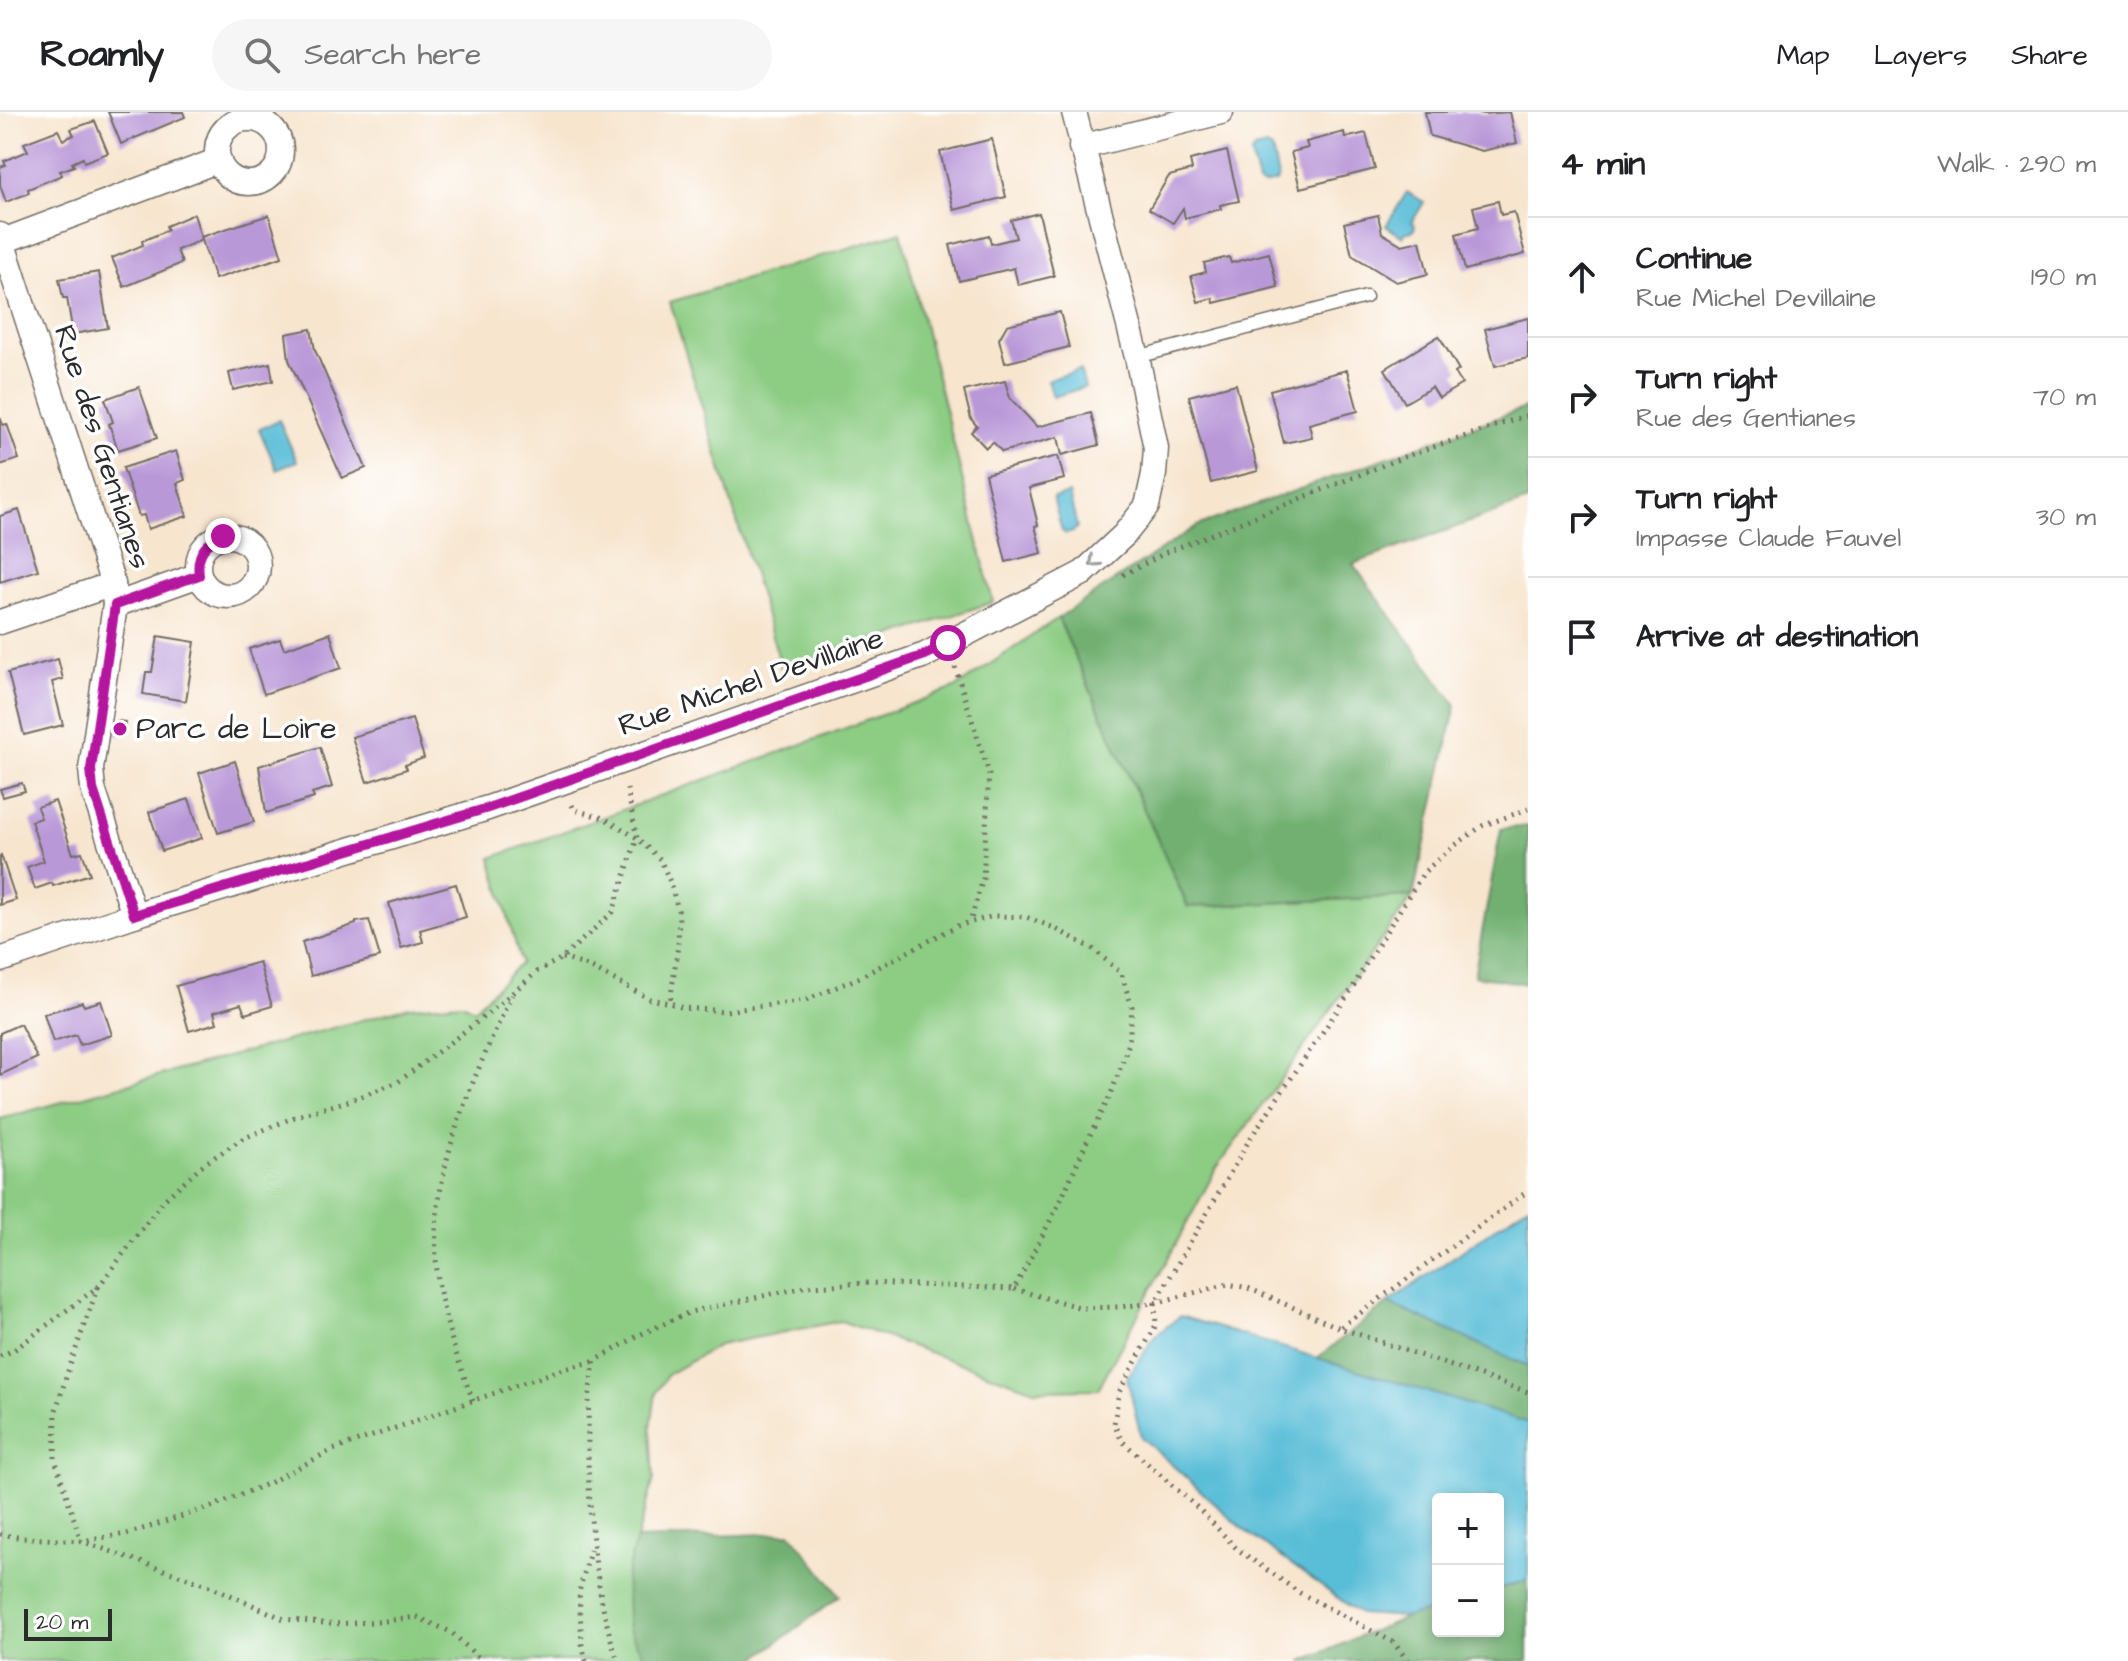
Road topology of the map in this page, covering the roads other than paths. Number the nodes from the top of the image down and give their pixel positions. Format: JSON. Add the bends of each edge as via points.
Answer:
{"nodes":[{"id":1,"x":1074,"y":112,"type":"edge"},
{"id":2,"x":1221,"y":112,"type":"edge"},
{"id":3,"x":1081,"y":147,"type":"junction"},
{"id":4,"x":219,"y":160,"type":"dead end"},
{"id":5,"x":1,"y":238,"type":"edge"},
{"id":6,"x":1366,"y":297,"type":"dead end"},
{"id":7,"x":1137,"y":357,"type":"junction"},
{"id":8,"x":199,"y":575,"type":"dead end"},
{"id":9,"x":114,"y":594,"type":"junction"},
{"id":10,"x":0,"y":622,"type":"edge"},
{"id":11,"x":134,"y":915,"type":"junction"},
{"id":12,"x":0,"y":960,"type":"edge"}],
"edges":[{"from":1,"to":3,"type":"street","name":"Rue Michel Devillaine"},
{"from":2,"to":3,"type":"street"},
{"from":3,"to":7,"type":"street","name":"Rue Michel Devillaine"},
{"from":4,"to":5,"type":"street"},
{"from":5,"to":9,"type":"street","name":"Rue des Gentianes"},
{"from":6,"to":7,"type":"lane"},
{"from":7,"to":11,"type":"street","name":"Rue Michel Devillaine","one_way":true,"via":[[1156,448],[1147,506],[1083,573],[925,655],[473,813]]},
{"from":8,"to":9,"type":"street"},
{"from":9,"to":10,"type":"street"},
{"from":9,"to":11,"type":"street","name":"Rue des Gentianes","via":[[91,769]]},
{"from":11,"to":12,"type":"street","name":"Rue Michel Devillaine"}]}
